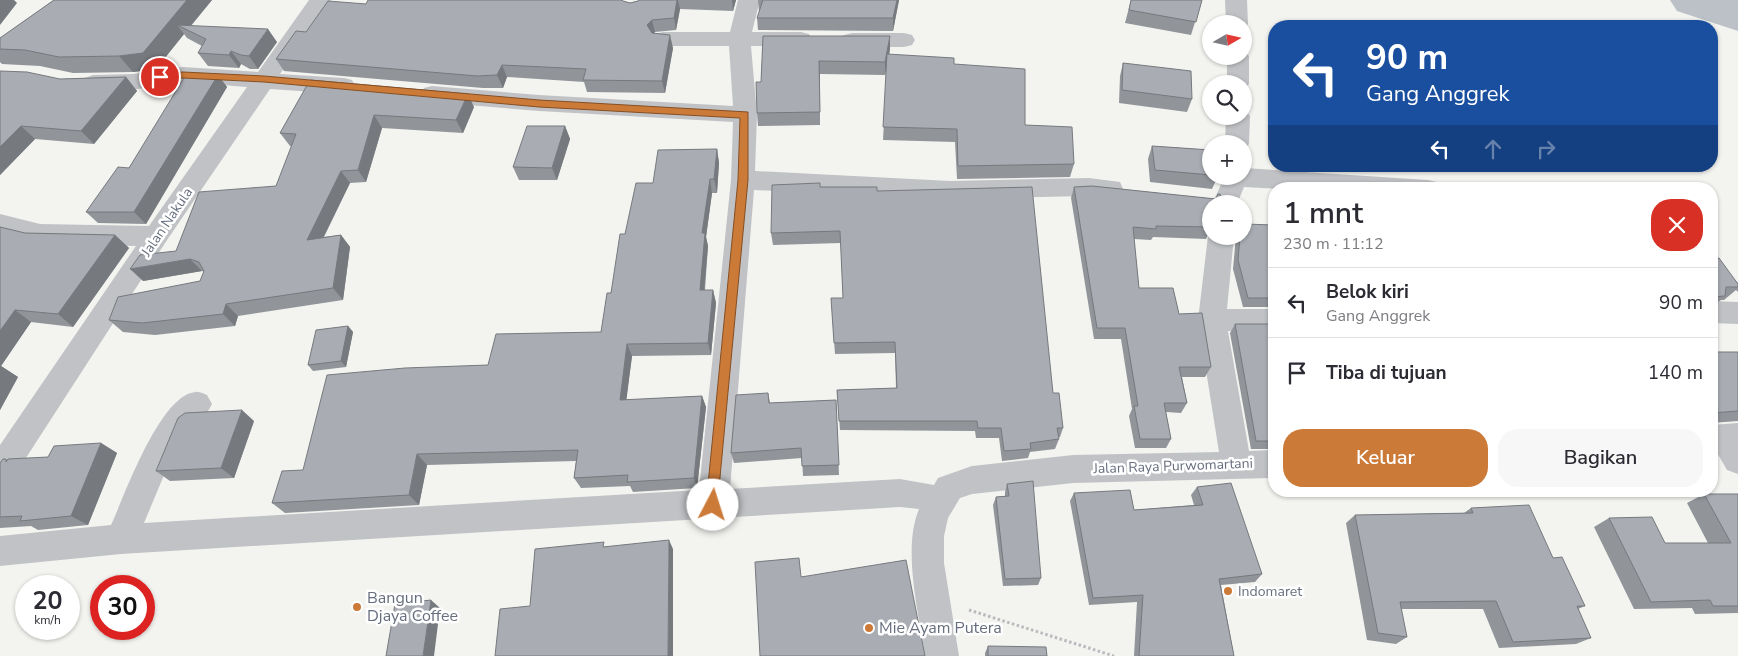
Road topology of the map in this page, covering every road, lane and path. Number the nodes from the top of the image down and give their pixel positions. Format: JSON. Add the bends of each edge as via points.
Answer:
{"nodes":[{"id":1,"x":320,"y":0,"type":"edge"},
{"id":2,"x":749,"y":0,"type":"edge"},
{"id":3,"x":1236,"y":0,"type":"edge"},
{"id":4,"x":1237,"y":15,"type":"edge"},
{"id":5,"x":663,"y":39,"type":"edge"},
{"id":6,"x":739,"y":40,"type":"junction"},
{"id":7,"x":904,"y":40,"type":"dead end"},
{"id":8,"x":264,"y":79,"type":"junction"},
{"id":9,"x":73,"y":83,"type":"edge"},
{"id":10,"x":362,"y":88,"type":"edge"},
{"id":11,"x":412,"y":92,"type":"edge"},
{"id":12,"x":745,"y":115,"type":"junction"},
{"id":13,"x":1252,"y":177,"type":"edge"},
{"id":14,"x":743,"y":180,"type":"junction"},
{"id":15,"x":1325,"y":182,"type":"edge"},
{"id":16,"x":1230,"y":185,"type":"edge"},
{"id":17,"x":1137,"y":192,"type":"edge"},
{"id":18,"x":1223,"y":195,"type":"edge"},
{"id":19,"x":0,"y":224,"type":"edge"},
{"id":20,"x":156,"y":236,"type":"junction"},
{"id":21,"x":1220,"y":245,"type":"edge"},
{"id":22,"x":143,"y":294,"type":"edge"},
{"id":23,"x":114,"y":299,"type":"junction"},
{"id":24,"x":1718,"y":312,"type":"edge"},
{"id":25,"x":1738,"y":312,"type":"edge"},
{"id":26,"x":1212,"y":320,"type":"junction"},
{"id":27,"x":1268,"y":320,"type":"edge"},
{"id":28,"x":197,"y":404,"type":"dead end"},
{"id":29,"x":1268,"y":464,"type":"edge"},
{"id":30,"x":1236,"y":465,"type":"junction"},
{"id":31,"x":0,"y":471,"type":"edge"},
{"id":32,"x":940,"y":502,"type":"junction"},
{"id":33,"x":713,"y":505,"type":"junction"},
{"id":34,"x":121,"y":539,"type":"junction"},
{"id":35,"x":0,"y":551,"type":"edge"},
{"id":36,"x":933,"y":598,"type":"junction"},
{"id":37,"x":942,"y":656,"type":"edge"},
{"id":38,"x":1114,"y":656,"type":"edge"}],
"edges":[{"from":1,"to":8,"type":"street","name":"Jalan Nakula"},
{"from":2,"to":6,"type":"street"},
{"from":3,"to":4,"type":"street"},
{"from":5,"to":6,"type":"street"},
{"from":6,"to":7,"type":"street"},
{"from":6,"to":12,"type":"street"},
{"from":8,"to":9,"type":"street","via":[[183,75],[133,82]]},
{"from":8,"to":10,"type":"street"},
{"from":8,"to":20,"type":"street","name":"Jalan Nakula"},
{"from":11,"to":12,"type":"street"},
{"from":12,"to":14,"type":"street"},
{"from":13,"to":15,"type":"street"},
{"from":14,"to":17,"type":"street","via":[[950,190],[1089,187]]},
{"from":14,"to":33,"type":"street"},
{"from":16,"to":18,"type":"street"},
{"from":19,"to":20,"type":"street","via":[[40,234]]},
{"from":20,"to":23,"type":"street","name":"Jalan Nakula"},
{"from":21,"to":26,"type":"street"},
{"from":22,"to":23,"type":"street"},
{"from":23,"to":31,"type":"street","name":"Jalan Nakula"},
{"from":24,"to":25,"type":"street"},
{"from":26,"to":27,"type":"street"},
{"from":26,"to":30,"type":"street"},
{"from":28,"to":34,"type":"street","via":[[166,436]]},
{"from":29,"to":30,"type":"street","name":"Jalan Raya Purwomartani"},
{"from":30,"to":32,"type":"street","name":"Jalan Raya Purwomartani","via":[[1073,469],[972,480],[949,488]]},
{"from":32,"to":33,"type":"street","via":[[900,493]]},
{"from":32,"to":36,"type":"street","via":[[933,514],[928,536]]},
{"from":33,"to":34,"type":"street"},
{"from":34,"to":35,"type":"street"},
{"from":36,"to":37,"type":"street"},
{"from":36,"to":38,"type":"path"}]}
